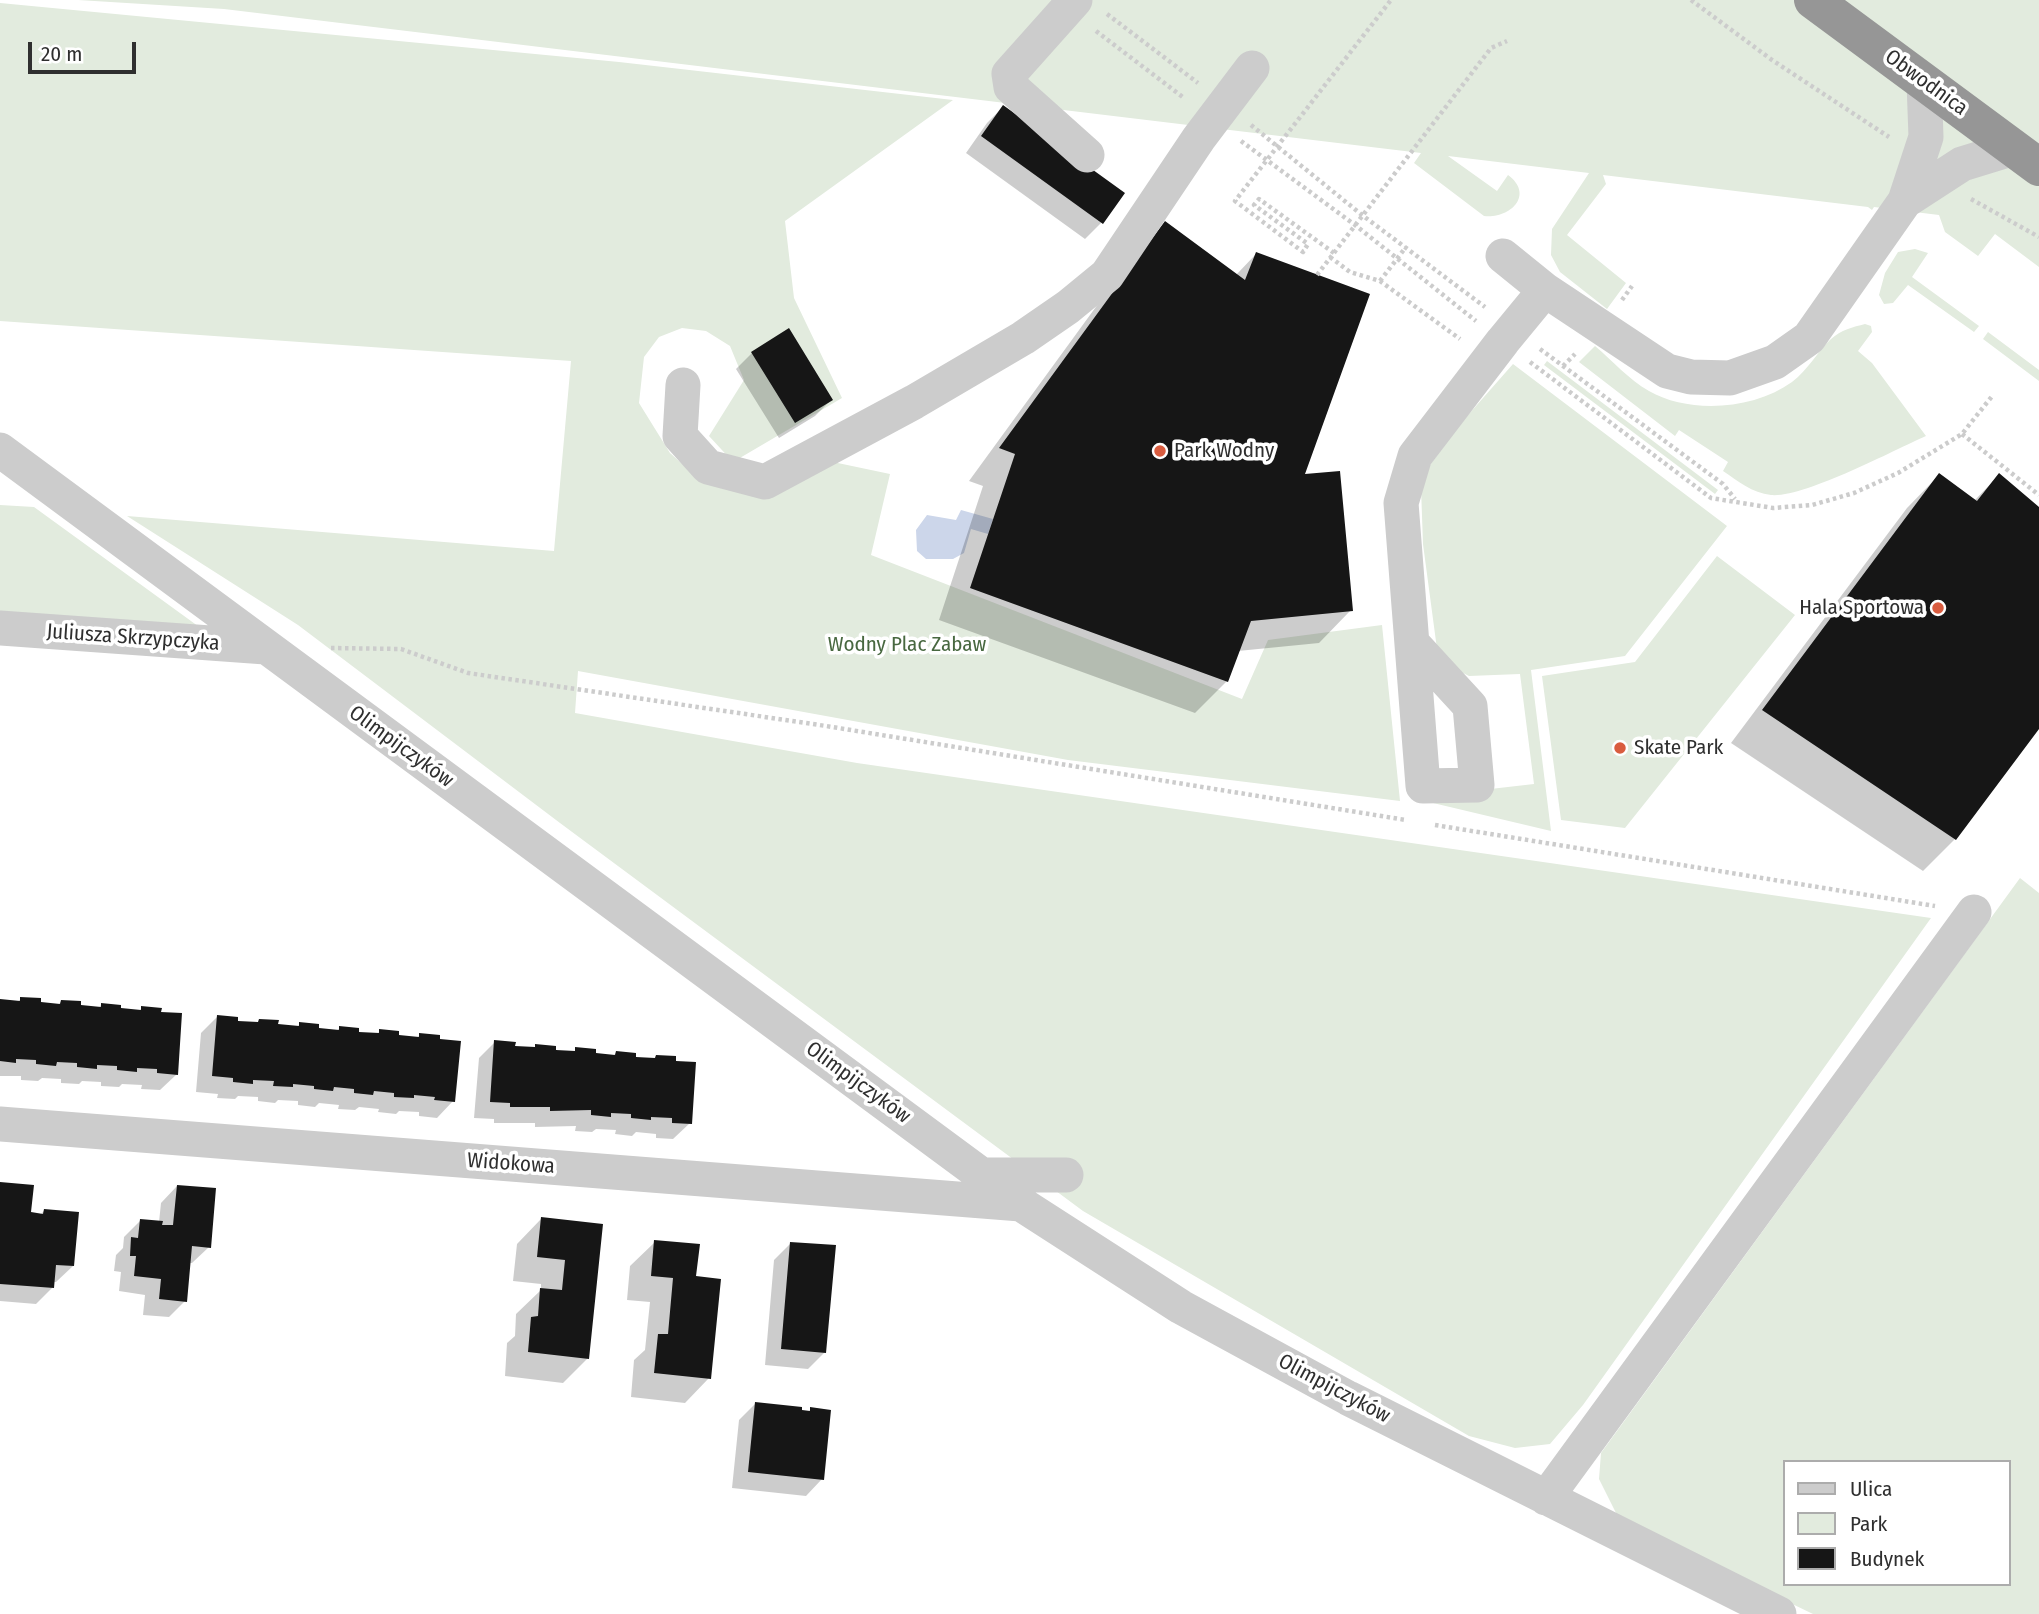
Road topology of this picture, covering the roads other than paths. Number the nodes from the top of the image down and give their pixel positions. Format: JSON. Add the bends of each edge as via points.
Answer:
{"nodes":[{"id":1,"x":1813,"y":0,"type":"edge"},
{"id":2,"x":1846,"y":0,"type":"edge"},
{"id":3,"x":1080,"y":6,"type":"edge"},
{"id":4,"x":1252,"y":68,"type":"dead end"},
{"id":5,"x":1924,"y":82,"type":"junction"},
{"id":6,"x":2031,"y":152,"type":"edge"},
{"id":7,"x":1087,"y":155,"type":"dead end"},
{"id":8,"x":1905,"y":201,"type":"junction"},
{"id":9,"x":1503,"y":256,"type":"dead end"},
{"id":10,"x":1545,"y":290,"type":"junction"},
{"id":11,"x":683,"y":385,"type":"dead end"},
{"id":12,"x":0,"y":450,"type":"edge"},
{"id":13,"x":0,"y":628,"type":"edge"},
{"id":14,"x":1413,"y":644,"type":"dead end"},
{"id":15,"x":266,"y":647,"type":"junction"},
{"id":16,"x":1973,"y":912,"type":"road end"},
{"id":17,"x":0,"y":1124,"type":"edge"},
{"id":18,"x":982,"y":1175,"type":"junction"},
{"id":19,"x":1066,"y":1175,"type":"dead end"},
{"id":20,"x":1021,"y":1204,"type":"junction"},
{"id":21,"x":1546,"y":1498,"type":"junction"},
{"id":22,"x":1779,"y":1614,"type":"edge"}],
"edges":[{"from":1,"to":5,"type":"highway","name":"Obwodnica"},
{"from":2,"to":6,"type":"highway","name":"Obwodnica"},
{"from":3,"to":7,"type":"street","via":[[1009,74],[1011,87]]},
{"from":4,"to":11,"type":"street","via":[[1107,275],[1068,307],[968,371],[765,482],[708,467],[680,436]]},
{"from":5,"to":6,"type":"highway","name":"Obwodnica"},
{"from":5,"to":8,"type":"street","via":[[1926,138]]},
{"from":6,"to":8,"type":"street","via":[[1962,164]]},
{"from":8,"to":10,"type":"street","via":[[1809,338],[1775,362],[1730,379],[1667,371]]},
{"from":9,"to":10,"type":"street"},
{"from":10,"to":14,"type":"street","via":[[1486,344],[1415,456],[1401,503]]},
{"from":12,"to":15,"type":"street","name":"Olimpijczyków"},
{"from":13,"to":15,"type":"street","name":"Juliusza Skrzypczyka"},
{"from":15,"to":18,"type":"street","name":"Olimpijczyków"},
{"from":16,"to":21,"type":"street"},
{"from":17,"to":20,"type":"street","name":"Widokowa"},
{"from":18,"to":19,"type":"street"},
{"from":18,"to":20,"type":"street","name":"Olimpijczyków"},
{"from":20,"to":21,"type":"street","name":"Olimpijczyków","via":[[1181,1307]]},
{"from":21,"to":22,"type":"street","name":"Olimpijczyków"}]}
